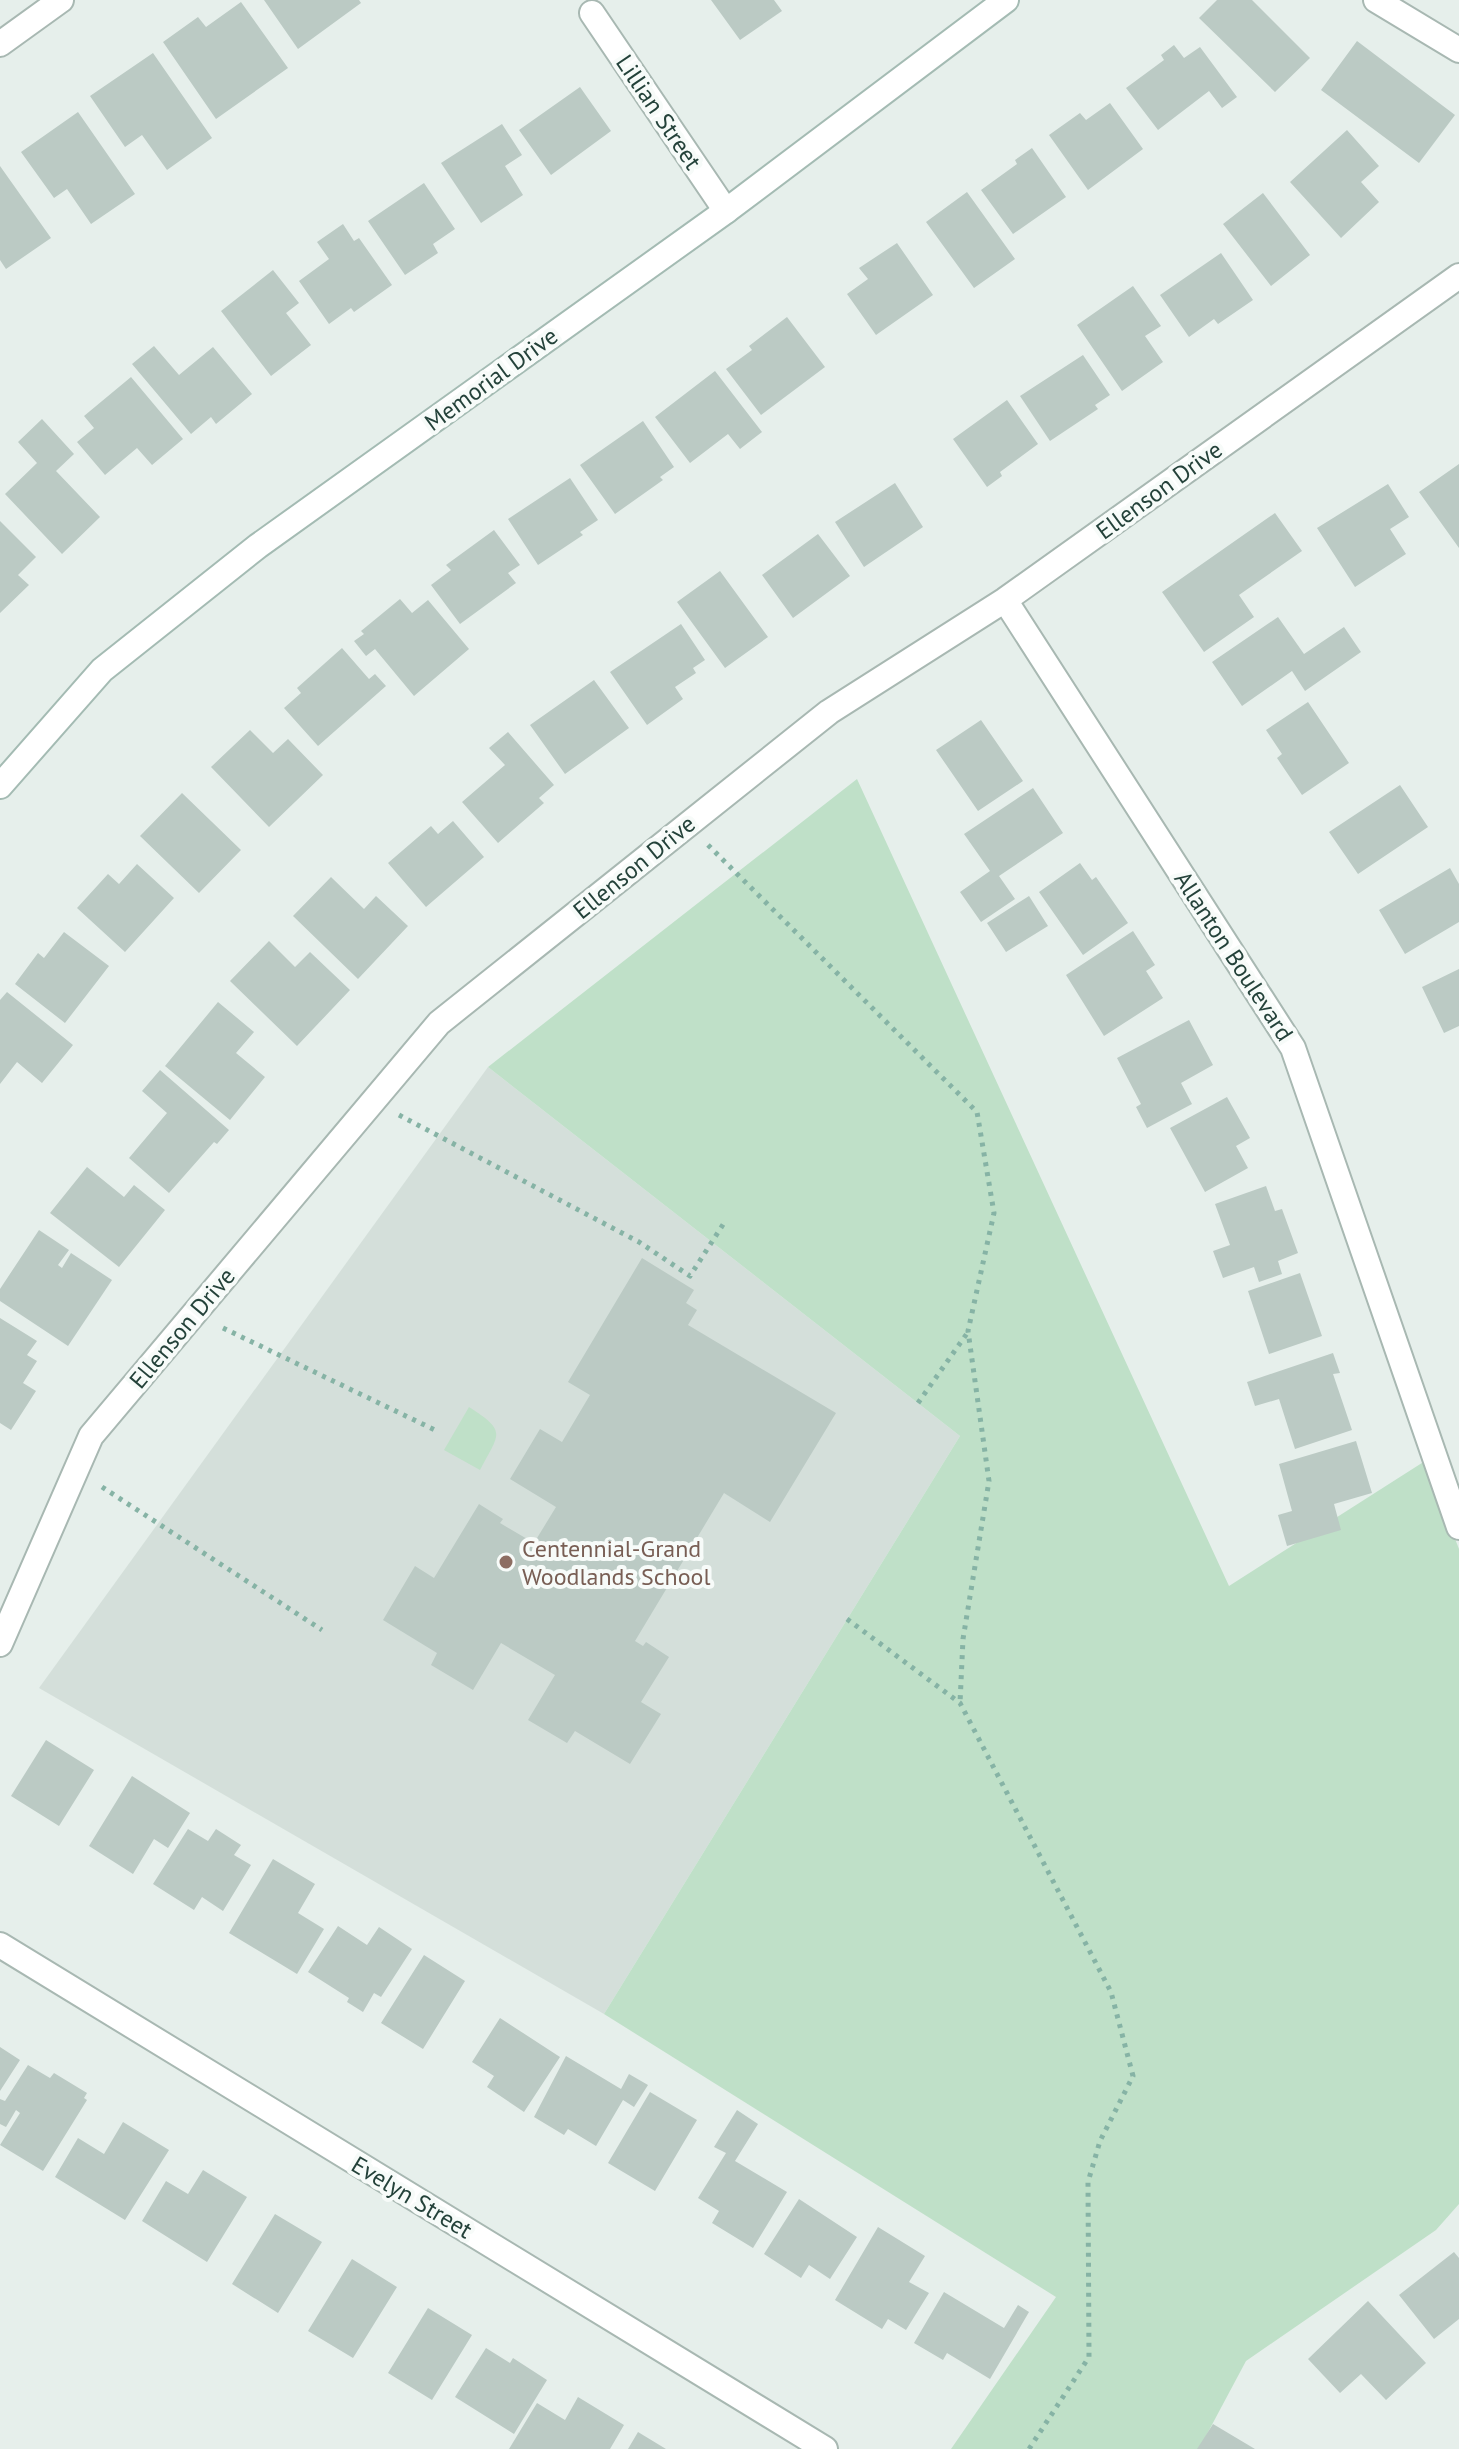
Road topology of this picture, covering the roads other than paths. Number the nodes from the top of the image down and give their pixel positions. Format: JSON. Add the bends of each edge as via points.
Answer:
{"nodes":[{"id":1,"x":61,"y":0,"type":"edge"},
{"id":2,"x":1006,"y":0,"type":"edge"},
{"id":3,"x":1376,"y":0,"type":"edge"},
{"id":4,"x":592,"y":13,"type":"dead end"},
{"id":5,"x":0,"y":44,"type":"edge"},
{"id":6,"x":1459,"y":50,"type":"edge"},
{"id":7,"x":726,"y":211,"type":"junction"},
{"id":8,"x":1459,"y":276,"type":"edge"},
{"id":9,"x":1005,"y":600,"type":"junction"},
{"id":10,"x":0,"y":786,"type":"edge"},
{"id":11,"x":1459,"y":1527,"type":"edge"},
{"id":12,"x":0,"y":1644,"type":"edge"},
{"id":13,"x":0,"y":1945,"type":"edge"},
{"id":14,"x":825,"y":2449,"type":"edge"}],
"edges":[{"from":1,"to":5,"type":"street"},
{"from":2,"to":7,"type":"street","name":"Memorial Drive"},
{"from":3,"to":6,"type":"street"},
{"from":4,"to":7,"type":"street","name":"Lillian Street"},
{"from":7,"to":10,"type":"street","name":"Memorial Drive","via":[[234,565],[102,670]]},
{"from":8,"to":9,"type":"street","name":"Ellenson Drive"},
{"from":9,"to":11,"type":"street","name":"Allanton Boulevard","via":[[1293,1048]]},
{"from":9,"to":12,"type":"street","name":"Ellenson Drive","via":[[829,712],[439,1023],[91,1436]]},
{"from":13,"to":14,"type":"street","name":"Evelyn Street"}]}
